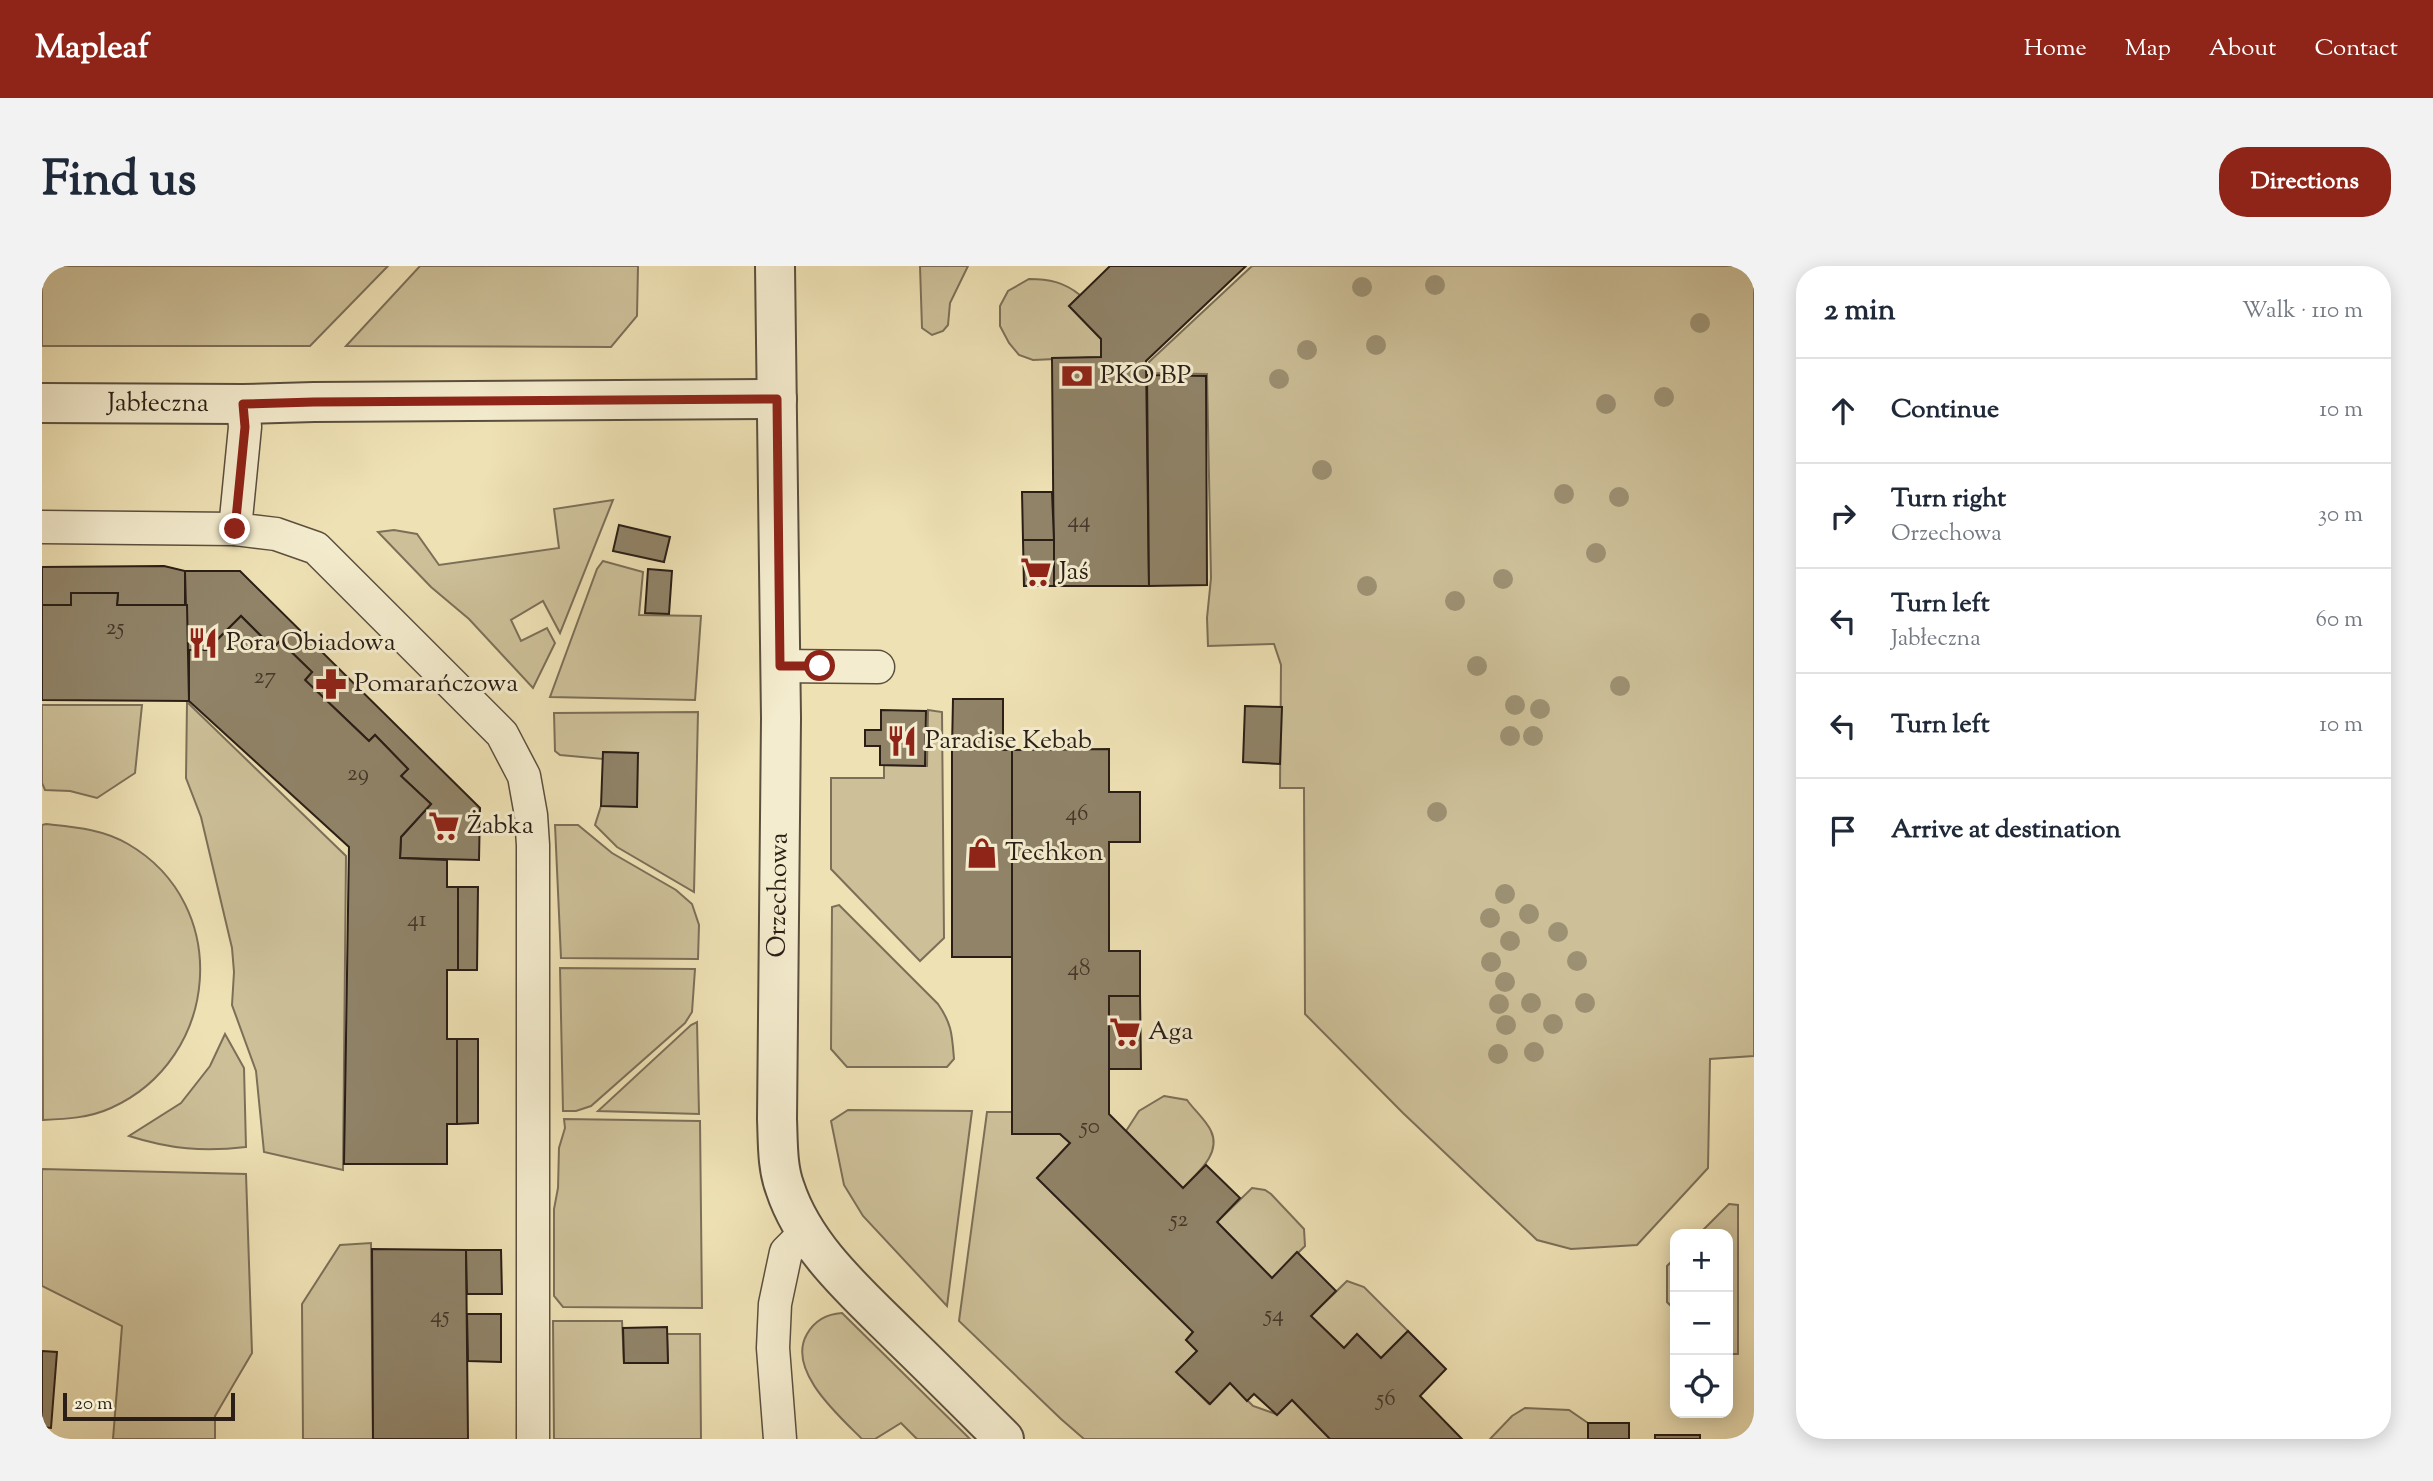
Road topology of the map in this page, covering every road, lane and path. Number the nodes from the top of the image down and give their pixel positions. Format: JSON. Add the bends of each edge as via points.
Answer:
{"nodes":[{"id":1,"x":775,"y":266,"type":"edge"},
{"id":2,"x":777,"y":399,"type":"junction"},
{"id":3,"x":42,"y":403,"type":"edge"},
{"id":4,"x":243,"y":404,"type":"junction"},
{"id":5,"x":42,"y":527,"type":"edge"},
{"id":6,"x":235,"y":529,"type":"junction"},
{"id":7,"x":780,"y":666,"type":"junction"},
{"id":8,"x":878,"y":667,"type":"dead end"},
{"id":9,"x":806,"y":1232,"type":"junction"},
{"id":10,"x":533,"y":1439,"type":"edge"},
{"id":11,"x":780,"y":1439,"type":"edge"},
{"id":12,"x":1004,"y":1439,"type":"edge"}],
"edges":[{"from":1,"to":2,"type":"street","name":"Orzechowa"},
{"from":2,"to":4,"type":"street","name":"Jabłeczna"},
{"from":2,"to":7,"type":"street","name":"Orzechowa"},
{"from":3,"to":4,"type":"street","name":"Jabłeczna"},
{"from":4,"to":6,"type":"lane"},
{"from":5,"to":6,"type":"lane"},
{"from":6,"to":10,"type":"lane","via":[[276,534],[316,548],[502,734],[524,776],[533,845]]},
{"from":7,"to":8,"type":"lane"},
{"from":7,"to":9,"type":"street","name":"Orzechowa","via":[[778,1144],[785,1188]]},
{"from":9,"to":11,"type":"lane","via":[[786,1252],[775,1304],[773,1348]]},
{"from":9,"to":12,"type":"street","name":"Orzechowa","via":[[859,1295]]}]}
